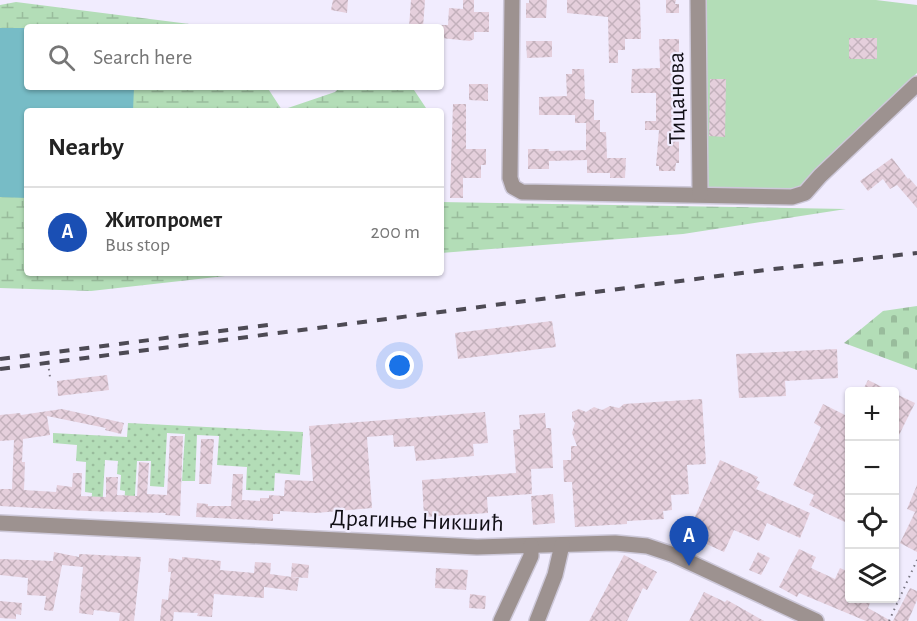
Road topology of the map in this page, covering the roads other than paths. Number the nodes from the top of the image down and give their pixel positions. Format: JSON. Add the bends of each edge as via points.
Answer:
{"nodes":[{"id":1,"x":512,"y":0,"type":"edge"},
{"id":2,"x":698,"y":0,"type":"edge"},
{"id":3,"x":917,"y":84,"type":"edge"},
{"id":4,"x":700,"y":195,"type":"junction"},
{"id":5,"x":0,"y":523,"type":"edge"},
{"id":6,"x":562,"y":545,"type":"junction"},
{"id":7,"x":531,"y":546,"type":"junction"},
{"id":8,"x":501,"y":621,"type":"edge"},
{"id":9,"x":537,"y":621,"type":"edge"},
{"id":10,"x":816,"y":621,"type":"edge"}],
"edges":[{"from":1,"to":4,"type":"street","via":[[513,187],[522,192]]},
{"from":2,"to":4,"type":"street","name":"Тицанова"},
{"from":3,"to":4,"type":"street","via":[[805,193],[792,197]]},
{"from":5,"to":7,"type":"street","name":"Драгиње Никшић","via":[[477,547]]},
{"from":6,"to":7,"type":"street","name":"Драгиње Никшић"},
{"from":6,"to":9,"type":"street"},
{"from":6,"to":10,"type":"street","name":"Драгиње Никшић","via":[[647,546]]},
{"from":7,"to":8,"type":"street","via":[[531,556]]}]}
